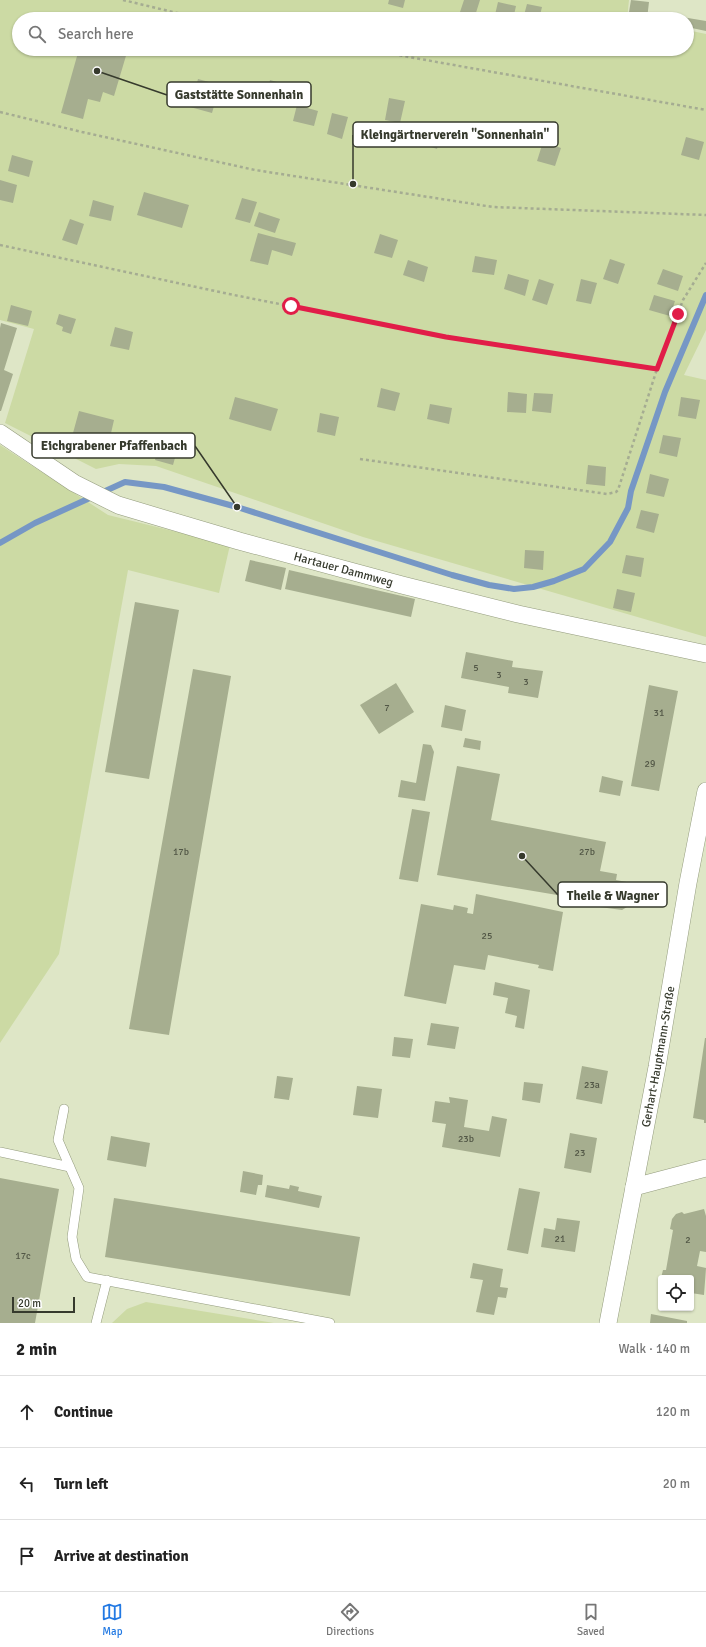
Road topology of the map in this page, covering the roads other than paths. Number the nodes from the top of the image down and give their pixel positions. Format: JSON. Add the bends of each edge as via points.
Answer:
{"nodes":[{"id":1,"x":0,"y":433,"type":"edge"},
{"id":2,"x":706,"y":654,"type":"edge"},
{"id":3,"x":706,"y":791,"type":"edge"},
{"id":4,"x":64,"y":1109,"type":"dead end"},
{"id":5,"x":0,"y":1152,"type":"edge"},
{"id":6,"x":70,"y":1167,"type":"junction"},
{"id":7,"x":706,"y":1168,"type":"edge"},
{"id":8,"x":634,"y":1186,"type":"junction"},
{"id":9,"x":107,"y":1280,"type":"junction"},
{"id":10,"x":96,"y":1323,"type":"edge"},
{"id":11,"x":330,"y":1323,"type":"edge"},
{"id":12,"x":608,"y":1323,"type":"edge"}],
"edges":[{"from":1,"to":2,"type":"street","name":"Hartauer Dammweg","via":[[82,487],[112,502],[239,541],[402,585],[518,614]]},
{"from":3,"to":8,"type":"street","name":"Gerhart-Hauptmann-Straße"},
{"from":4,"to":6,"type":"lane","via":[[58,1140]]},
{"from":5,"to":6,"type":"lane"},
{"from":6,"to":9,"type":"lane","via":[[79,1188],[72,1237],[76,1259],[87,1276]]},
{"from":7,"to":8,"type":"street"},
{"from":8,"to":12,"type":"street","name":"Gerhart-Hauptmann-Straße"},
{"from":9,"to":10,"type":"lane"},
{"from":9,"to":11,"type":"lane"}]}
